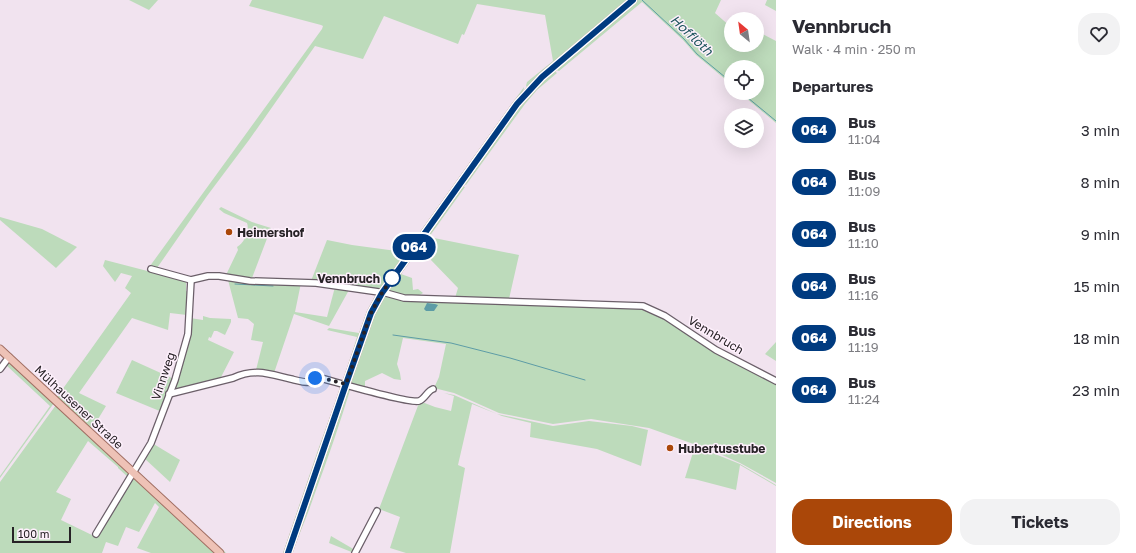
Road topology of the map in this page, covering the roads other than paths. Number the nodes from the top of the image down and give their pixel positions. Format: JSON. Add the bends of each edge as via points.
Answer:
{"nodes":[{"id":1,"x":633,"y":0,"type":"edge"},
{"id":2,"x":152,"y":269,"type":"dead end"},
{"id":3,"x":191,"y":280,"type":"junction"},
{"id":4,"x":382,"y":293,"type":"junction"},
{"id":5,"x":0,"y":349,"type":"edge"},
{"id":6,"x":9,"y":357,"type":"junction"},
{"id":7,"x":0,"y":369,"type":"edge"},
{"id":8,"x":776,"y":381,"type":"edge"},
{"id":9,"x":346,"y":384,"type":"junction"},
{"id":10,"x":433,"y":389,"type":"dead end"},
{"id":11,"x":169,"y":394,"type":"junction"},
{"id":12,"x":133,"y":473,"type":"junction"},
{"id":13,"x":377,"y":511,"type":"dead end"},
{"id":14,"x":96,"y":534,"type":"dead end"},
{"id":15,"x":220,"y":553,"type":"edge"},
{"id":16,"x":288,"y":553,"type":"edge"},
{"id":17,"x":355,"y":553,"type":"edge"}],
"edges":[{"from":1,"to":4,"type":"main road","via":[[547,73],[517,104]]},
{"from":2,"to":3,"type":"street"},
{"from":3,"to":4,"type":"street","via":[[219,276],[250,281],[316,283]]},
{"from":3,"to":11,"type":"street","name":"Vinnweg","via":[[188,334]]},
{"from":4,"to":8,"type":"street","name":"Vennbruch","via":[[404,298],[643,306],[665,316],[716,350]]},
{"from":4,"to":9,"type":"main road","via":[[371,313]]},
{"from":5,"to":6,"type":"main road","name":"Mülhausener Straße"},
{"from":6,"to":7,"type":"street"},
{"from":6,"to":12,"type":"main road","name":"Mülhausener Straße"},
{"from":9,"to":10,"type":"street","via":[[392,397],[418,401]]},
{"from":9,"to":11,"type":"street","via":[[317,377],[313,382],[306,383],[256,372]]},
{"from":9,"to":16,"type":"main road"},
{"from":11,"to":12,"type":"street","name":"Vinnweg","via":[[150,442]]},
{"from":12,"to":14,"type":"street"},
{"from":12,"to":15,"type":"main road","name":"Mülhausener Straße"},
{"from":13,"to":17,"type":"street"}]}
